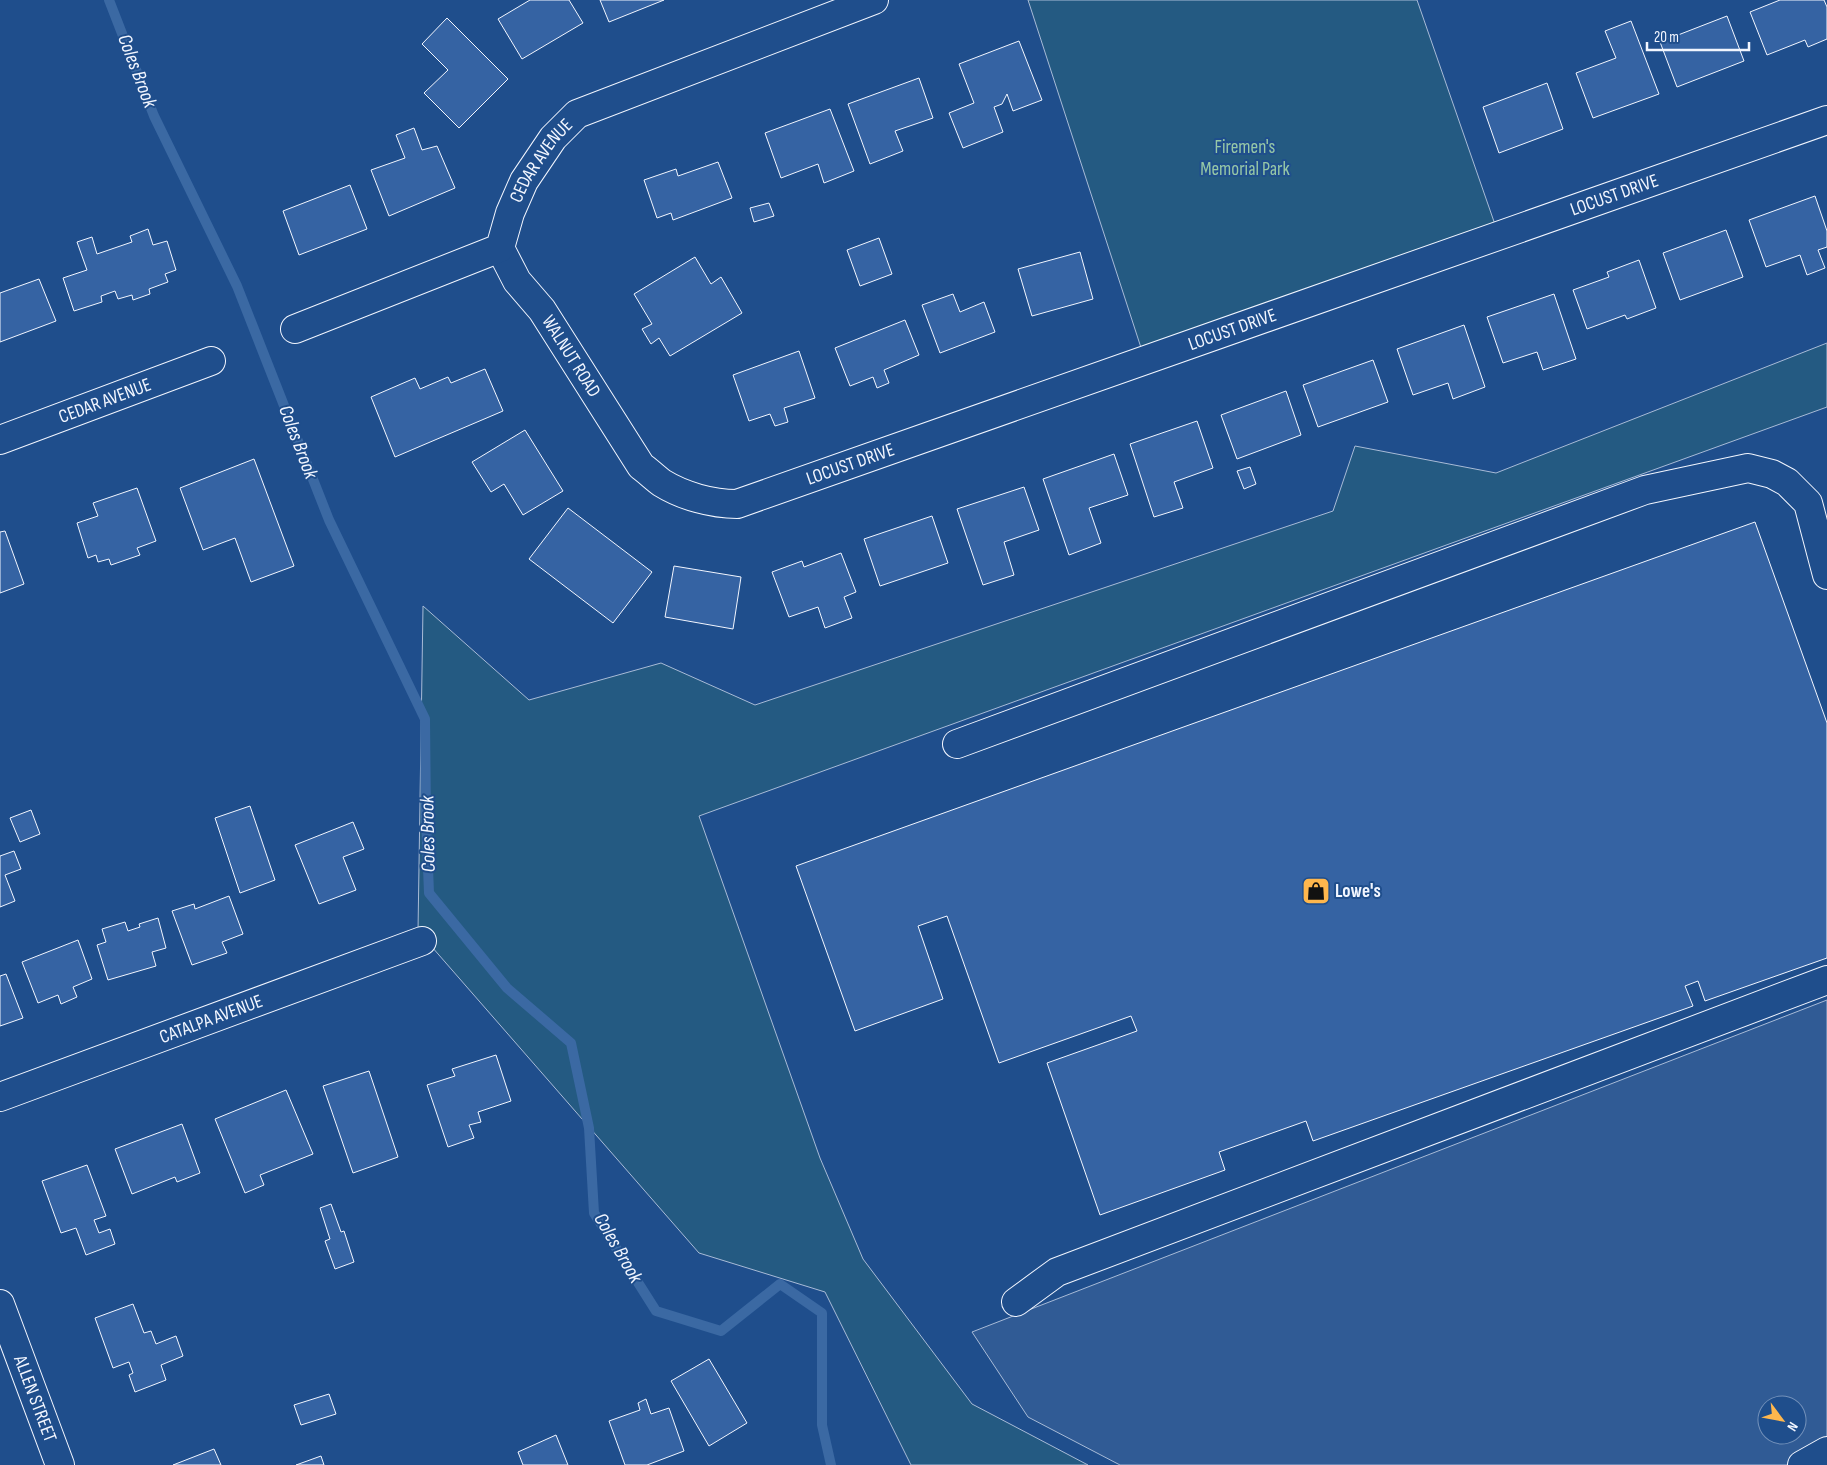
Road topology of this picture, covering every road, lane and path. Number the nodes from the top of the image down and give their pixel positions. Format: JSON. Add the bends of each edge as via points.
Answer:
{"nodes":[{"id":1,"x":874,"y":0,"type":"edge"},
{"id":2,"x":1827,"y":120,"type":"edge"},
{"id":3,"x":500,"y":248,"type":"junction"},
{"id":4,"x":295,"y":329,"type":"dead end"},
{"id":5,"x":210,"y":361,"type":"dead end"},
{"id":6,"x":0,"y":440,"type":"edge"},
{"id":7,"x":641,"y":466,"type":"joint"},
{"id":8,"x":1827,"y":575,"type":"edge"},
{"id":9,"x":957,"y":744,"type":"dead end"},
{"id":10,"x":422,"y":942,"type":"dead end"},
{"id":11,"x":1827,"y":980,"type":"edge"},
{"id":12,"x":0,"y":1097,"type":"edge"},
{"id":13,"x":1016,"y":1302,"type":"dead end"},
{"id":14,"x":0,"y":1304,"type":"edge"},
{"id":15,"x":1827,"y":1451,"type":"edge"},
{"id":16,"x":60,"y":1465,"type":"edge"},
{"id":17,"x":1802,"y":1465,"type":"edge"}],
"edges":[{"from":1,"to":3,"type":"street","name":"CEDAR AVENUE","via":[[577,114],[553,138],[524,181]]},
{"from":2,"to":7,"type":"street","name":"LOCUST DRIVE","via":[[737,504],[684,494],[662,483]]},
{"from":3,"to":4,"type":"street"},
{"from":3,"to":7,"type":"street","name":"WALNUT ROAD","via":[[517,281],[542,310]]},
{"from":5,"to":6,"type":"street","name":"CEDAR AVENUE"},
{"from":8,"to":9,"type":"street","via":[[1808,503],[1787,482],[1748,468],[1646,490]]},
{"from":10,"to":12,"type":"street","name":"CATALPA AVENUE"},
{"from":11,"to":13,"type":"street","via":[[1057,1272]]},
{"from":14,"to":16,"type":"street","name":"ALLEN STREET"},
{"from":15,"to":17,"type":"street"}]}
